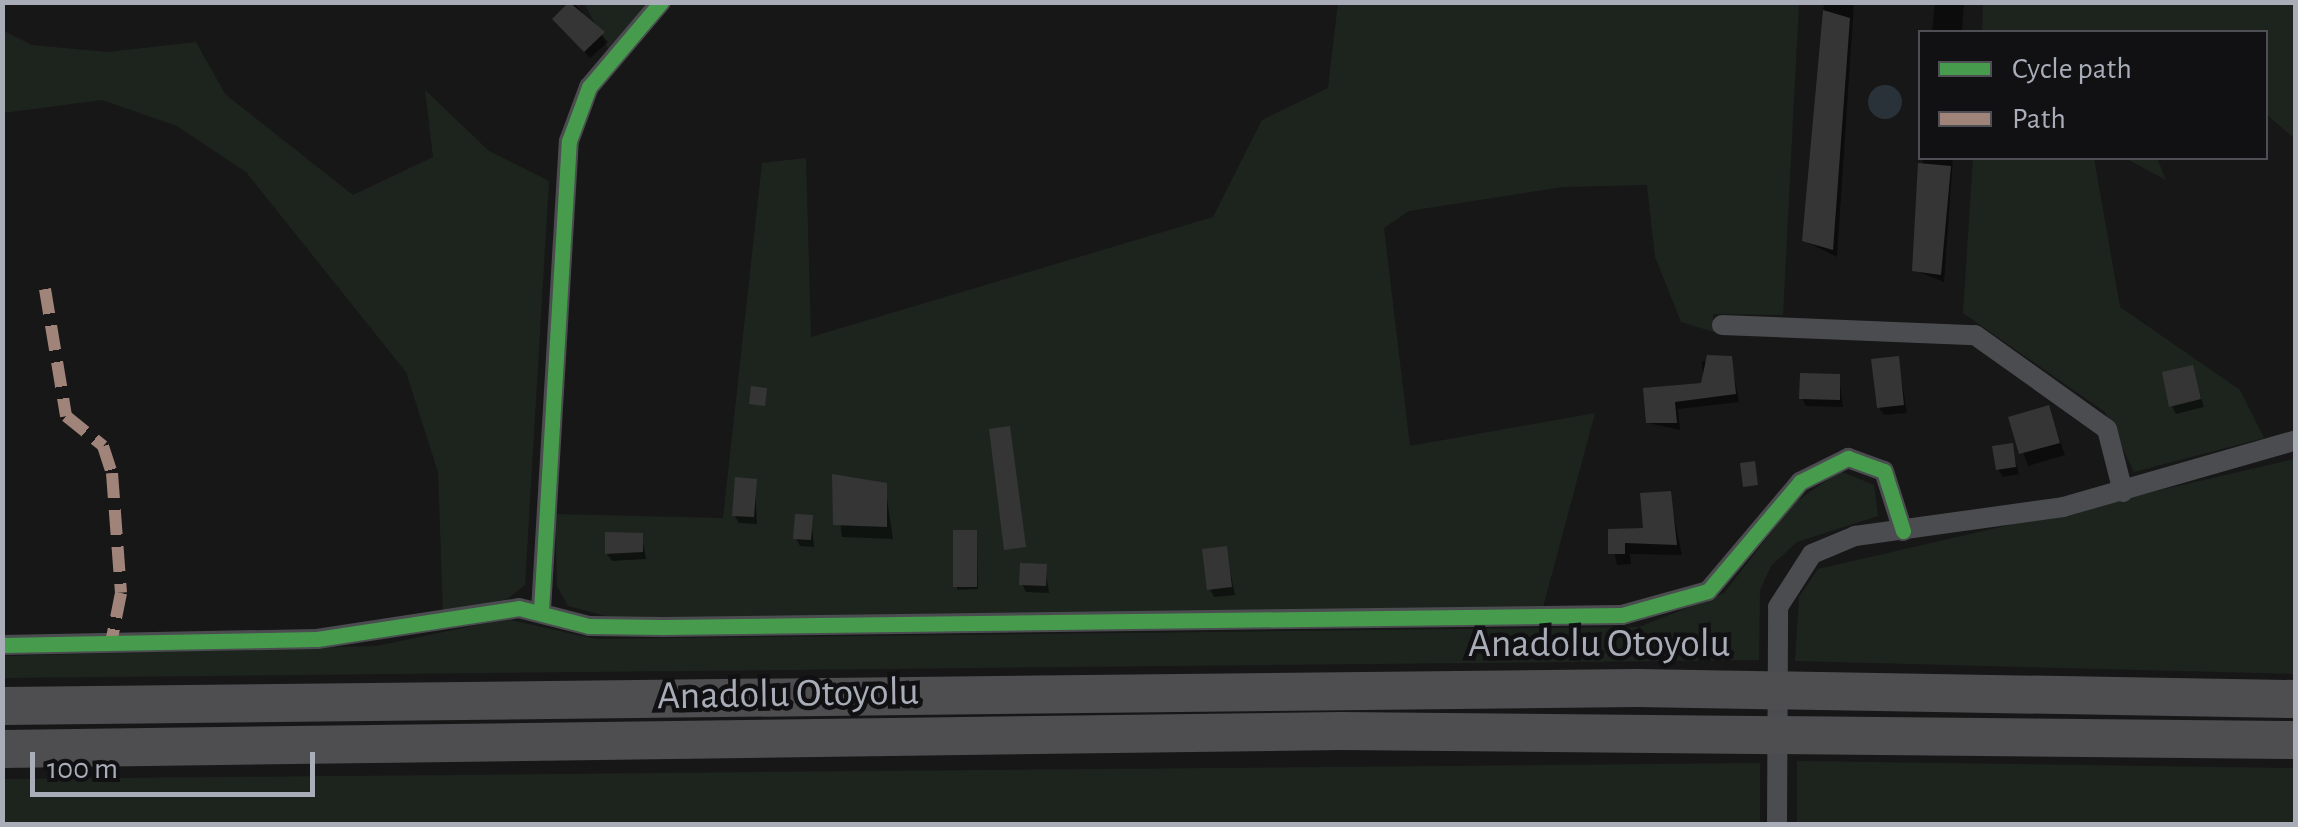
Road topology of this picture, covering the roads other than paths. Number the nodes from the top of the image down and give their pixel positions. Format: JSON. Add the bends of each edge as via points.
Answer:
{"nodes":[{"id":1,"x":660,"y":2,"type":"edge"},
{"id":2,"x":1722,"y":325,"type":"dead end"},
{"id":3,"x":2296,"y":440,"type":"edge"},
{"id":4,"x":2122,"y":492,"type":"junction"},
{"id":5,"x":1903,"y":531,"type":"junction"},
{"id":6,"x":540,"y":610,"type":"junction"},
{"id":7,"x":2,"y":645,"type":"edge"},
{"id":8,"x":2296,"y":699,"type":"edge"},
{"id":9,"x":2,"y":706,"type":"edge"},
{"id":10,"x":2296,"y":740,"type":"edge"},
{"id":11,"x":2,"y":749,"type":"edge"},
{"id":12,"x":1777,"y":824,"type":"edge"}],
"edges":[{"from":1,"to":6,"type":"street","via":[[589,88],[569,141]]},
{"from":2,"to":4,"type":"street","via":[[1975,334],[2106,429]]},
{"from":3,"to":4,"type":"street"},
{"from":4,"to":5,"type":"street"},
{"from":5,"to":6,"type":"street","via":[[1884,470],[1848,458],[1800,482],[1708,591],[1622,616],[663,627],[589,626]]},
{"from":5,"to":12,"type":"street","via":[[1838,540],[1799,565],[1780,598]]},
{"from":6,"to":7,"type":"street","via":[[317,639]]},
{"from":8,"to":9,"type":"highway","name":"Anadolu Otoyolu","via":[[1637,688]]},
{"from":10,"to":11,"type":"highway","name":"Anadolu Otoyolu","via":[[1341,731]]}]}
